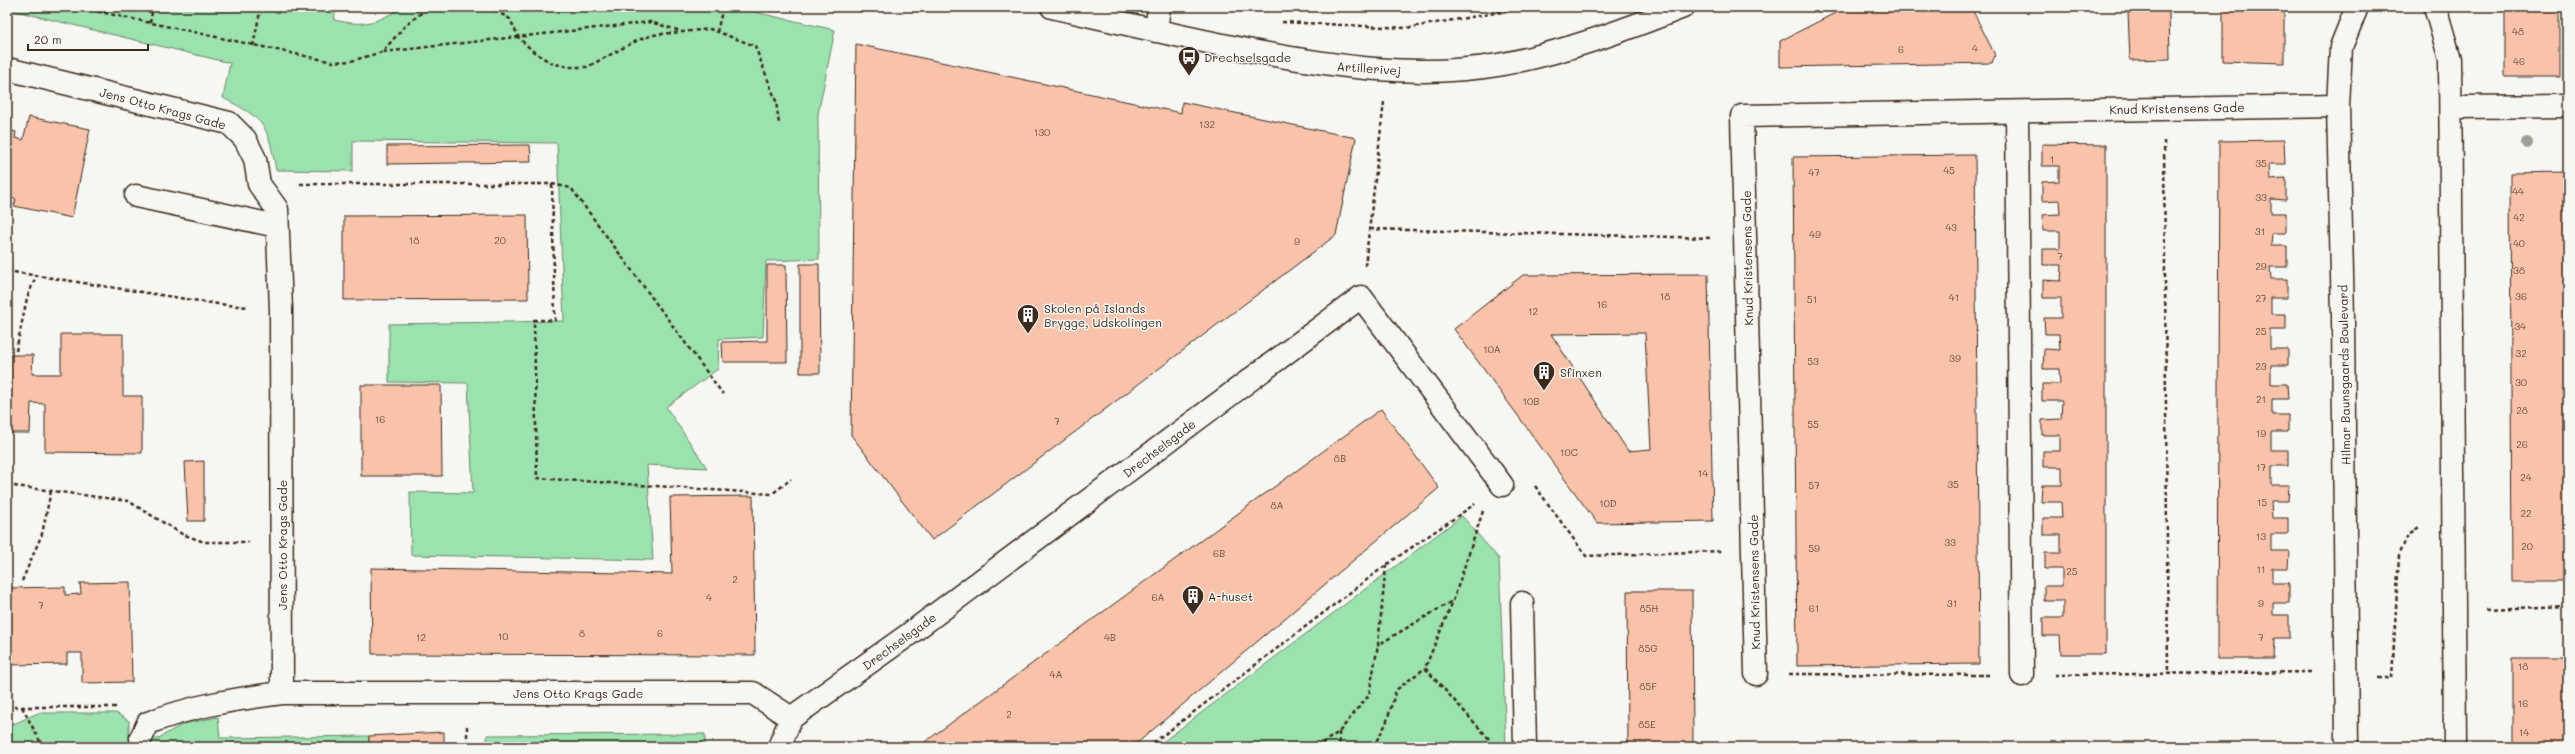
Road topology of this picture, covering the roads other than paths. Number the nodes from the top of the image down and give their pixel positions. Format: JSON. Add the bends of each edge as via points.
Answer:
{"nodes":[{"id":1,"x":1052,"y":7,"type":"edge"},
{"id":2,"x":1159,"y":7,"type":"edge"},
{"id":3,"x":1683,"y":7,"type":"edge"},
{"id":4,"x":2357,"y":7,"type":"edge"},
{"id":5,"x":2435,"y":7,"type":"edge"},
{"id":6,"x":1156,"y":31,"type":"junction"},
{"id":7,"x":7,"y":69,"type":"edge"},
{"id":8,"x":2338,"y":106,"type":"junction"},
{"id":9,"x":2568,"y":106,"type":"edge"},
{"id":10,"x":2451,"y":107,"type":"junction"},
{"id":11,"x":2017,"y":112,"type":"junction"},
{"id":12,"x":136,"y":196,"type":"dead end"},
{"id":13,"x":277,"y":226,"type":"junction"},
{"id":14,"x":1495,"y":489,"type":"road end"},
{"id":15,"x":1522,"y":603,"type":"dead end"},
{"id":16,"x":1756,"y":674,"type":"dead end"},
{"id":17,"x":2022,"y":675,"type":"dead end"},
{"id":18,"x":282,"y":693,"type":"junction"},
{"id":19,"x":791,"y":718,"type":"junction"},
{"id":20,"x":141,"y":738,"type":"dead end"},
{"id":21,"x":779,"y":747,"type":"edge"},
{"id":22,"x":1525,"y":747,"type":"edge"},
{"id":23,"x":2347,"y":747,"type":"edge"},
{"id":24,"x":2455,"y":747,"type":"edge"}],
"edges":[{"from":1,"to":6,"type":"street","name":"Artillerivej"},
{"from":2,"to":6,"type":"street"},
{"from":3,"to":6,"type":"street","name":"Artillerivej","via":[[1602,39],[1545,55],[1496,65],[1420,72],[1322,64]]},
{"from":4,"to":8,"type":"street","name":"Hilmar Baunsgaards Boulevard","via":[[2341,47]]},
{"from":5,"to":10,"type":"street","via":[[2450,59]]},
{"from":7,"to":13,"type":"street","name":"Jens Otto Krags Gade","via":[[229,123],[245,139],[255,160],[260,184],[277,210]]},
{"from":8,"to":11,"type":"street","name":"Knud Kristensens Gade"},
{"from":8,"to":23,"type":"street","name":"Hilmar Baunsgaards Boulevard","via":[[2343,317]]},
{"from":9,"to":10,"type":"street"},
{"from":10,"to":24,"type":"street"},
{"from":11,"to":16,"type":"street","name":"Knud Kristensens Gade","via":[[1742,116]]},
{"from":11,"to":17,"type":"street"},
{"from":12,"to":13,"type":"street"},
{"from":13,"to":18,"type":"street","name":"Jens Otto Krags Gade","via":[[281,309]]},
{"from":14,"to":19,"type":"street","name":"Drechselsgade","via":[[1361,297],[915,630]]},
{"from":15,"to":22,"type":"street"},
{"from":18,"to":19,"type":"street","name":"Jens Otto Krags Gade","via":[[753,693]]},
{"from":18,"to":20,"type":"street","via":[[224,700],[175,713],[148,723]]},
{"from":19,"to":21,"type":"street"}]}
